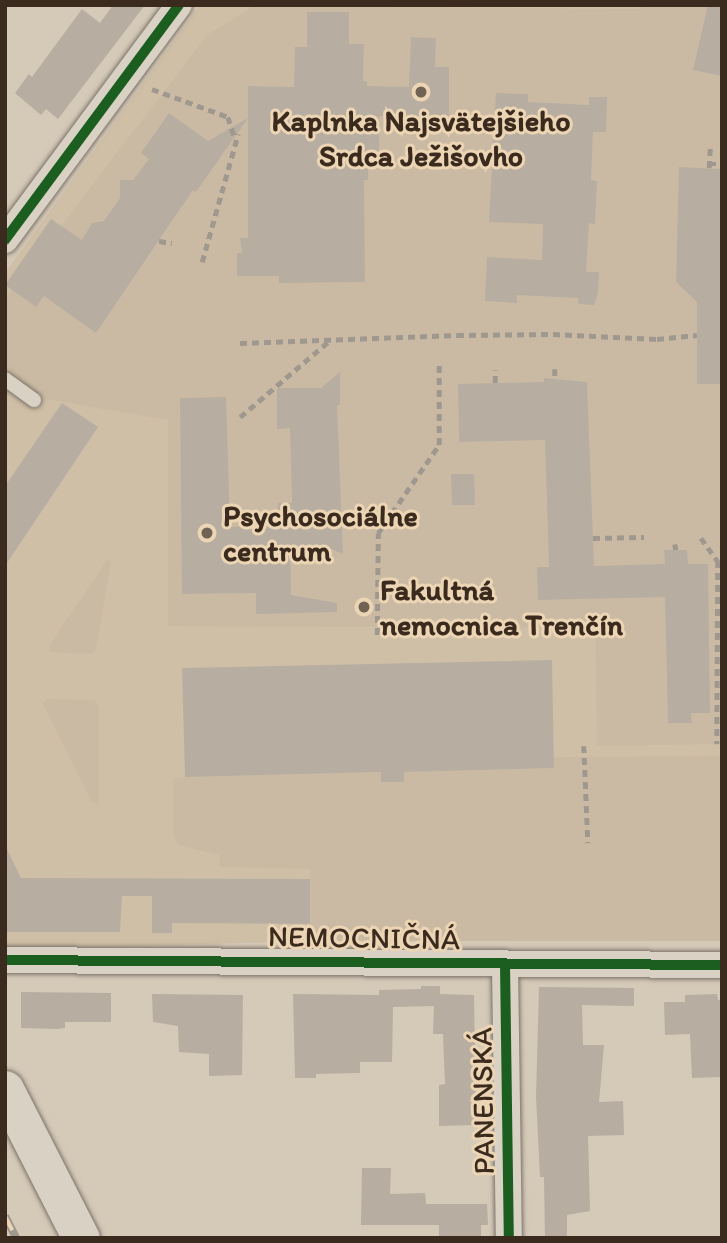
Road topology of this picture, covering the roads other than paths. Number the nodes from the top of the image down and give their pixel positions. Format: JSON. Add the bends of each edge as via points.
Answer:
{"nodes":[{"id":1,"x":179,"y":5,"type":"edge"},
{"id":2,"x":5,"y":240,"type":"edge"},
{"id":3,"x":5,"y":379,"type":"edge"},
{"id":4,"x":34,"y":400,"type":"dead end"},
{"id":5,"x":5,"y":960,"type":"edge"},
{"id":6,"x":505,"y":964,"type":"junction"},
{"id":7,"x":722,"y":965,"type":"edge"},
{"id":8,"x":5,"y":1089,"type":"edge"},
{"id":9,"x":80,"y":1238,"type":"edge"},
{"id":10,"x":509,"y":1238,"type":"edge"}],
"edges":[{"from":1,"to":2,"type":"street"},
{"from":3,"to":4,"type":"lane"},
{"from":5,"to":6,"type":"street","name":"NEMOCNIČNÁ"},
{"from":6,"to":7,"type":"street","name":"NEMOCNIČNÁ"},
{"from":6,"to":10,"type":"street","name":"PANENSKÁ"},
{"from":8,"to":9,"type":"main road"}]}
